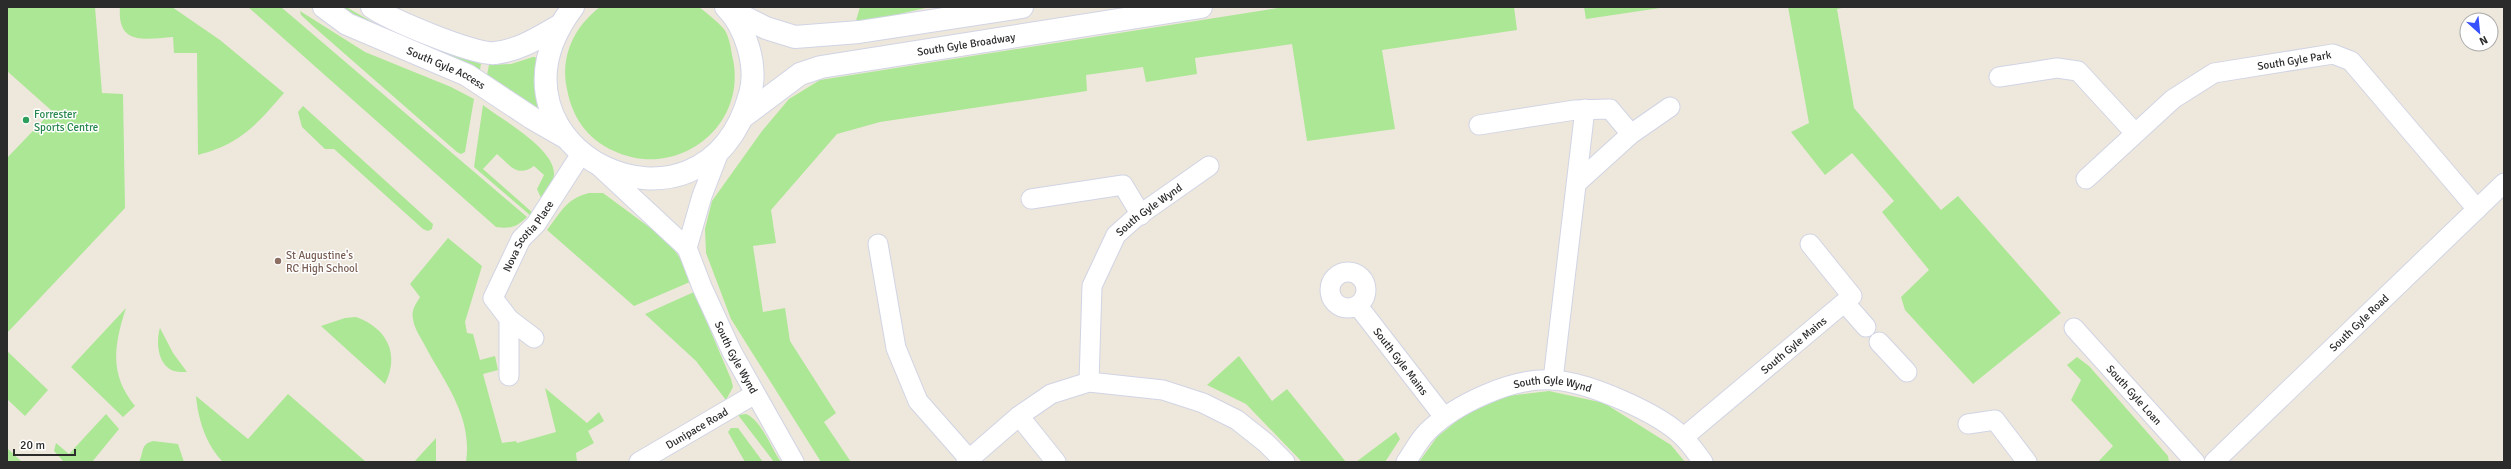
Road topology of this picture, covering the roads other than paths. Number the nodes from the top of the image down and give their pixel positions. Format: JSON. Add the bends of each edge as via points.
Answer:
{"nodes":[{"id":1,"x":324,"y":7,"type":"edge"},
{"id":2,"x":372,"y":7,"type":"edge"},
{"id":3,"x":573,"y":7,"type":"edge"},
{"id":4,"x":1022,"y":7,"type":"edge"},
{"id":5,"x":1201,"y":7,"type":"edge"},
{"id":6,"x":727,"y":8,"type":"edge"},
{"id":7,"x":559,"y":26,"type":"junction"},
{"id":8,"x":1999,"y":77,"type":"dead end"},
{"id":9,"x":1670,"y":107,"type":"dead end"},
{"id":10,"x":1585,"y":109,"type":"junction"},
{"id":11,"x":744,"y":116,"type":"junction"},
{"id":12,"x":1479,"y":125,"type":"dead end"},
{"id":13,"x":2135,"y":133,"type":"junction"},
{"id":14,"x":1631,"y":134,"type":"junction"},
{"id":15,"x":565,"y":136,"type":"junction"},
{"id":16,"x":719,"y":152,"type":"junction"},
{"id":17,"x":581,"y":154,"type":"junction"},
{"id":18,"x":1209,"y":166,"type":"dead end"},
{"id":19,"x":600,"y":167,"type":"junction"},
{"id":20,"x":2086,"y":179,"type":"dead end"},
{"id":21,"x":1578,"y":182,"type":"junction"},
{"id":22,"x":2504,"y":183,"type":"edge"},
{"id":23,"x":1031,"y":199,"type":"dead end"},
{"id":24,"x":2477,"y":209,"type":"junction"},
{"id":25,"x":1141,"y":215,"type":"junction"},
{"id":26,"x":878,"y":244,"type":"dead end"},
{"id":27,"x":1810,"y":244,"type":"dead end"},
{"id":28,"x":688,"y":248,"type":"junction"},
{"id":29,"x":1845,"y":303,"type":"junction"},
{"id":30,"x":1358,"y":306,"type":"dead end"},
{"id":31,"x":509,"y":319,"type":"junction"},
{"id":32,"x":1866,"y":327,"type":"dead end"},
{"id":33,"x":2074,"y":328,"type":"dead end"},
{"id":34,"x":534,"y":338,"type":"dead end"},
{"id":35,"x":1879,"y":342,"type":"dead end"},
{"id":36,"x":1908,"y":372,"type":"dead end"},
{"id":37,"x":509,"y":376,"type":"dead end"},
{"id":38,"x":1553,"y":380,"type":"junction"},
{"id":39,"x":1089,"y":382,"type":"junction"},
{"id":40,"x":755,"y":394,"type":"junction"},
{"id":41,"x":1019,"y":416,"type":"junction"},
{"id":42,"x":1444,"y":417,"type":"junction"},
{"id":43,"x":1968,"y":424,"type":"dead end"},
{"id":44,"x":1684,"y":438,"type":"junction"},
{"id":45,"x":968,"y":460,"type":"edge"},
{"id":46,"x":639,"y":462,"type":"edge"},
{"id":47,"x":794,"y":462,"type":"edge"},
{"id":48,"x":1056,"y":462,"type":"edge"},
{"id":49,"x":1285,"y":462,"type":"edge"},
{"id":50,"x":1406,"y":462,"type":"edge"},
{"id":51,"x":1703,"y":462,"type":"edge"},
{"id":52,"x":2027,"y":462,"type":"edge"},
{"id":53,"x":2195,"y":462,"type":"edge"},
{"id":54,"x":2214,"y":462,"type":"edge"}],
"edges":[{"from":1,"to":15,"type":"street","name":"South Gyle Access","via":[[347,24],[466,75]]},
{"from":2,"to":7,"type":"street","via":[[441,39],[493,54],[524,46]]},
{"from":3,"to":7,"type":"street"},
{"from":4,"to":6,"type":"street","via":[[859,32],[795,38],[766,28]]},
{"from":5,"to":11,"type":"street","name":"South Gyle Broadway","via":[[821,67],[800,74]]},
{"from":6,"to":11,"type":"street","via":[[743,33],[751,60],[752,89]]},
{"from":7,"to":15,"type":"street","via":[[548,53],[546,82],[552,111]]},
{"from":8,"to":13,"type":"street","via":[[2057,68],[2078,71]]},
{"from":9,"to":14,"type":"street"},
{"from":10,"to":12,"type":"street"},
{"from":10,"to":14,"type":"street","via":[[1610,109]]},
{"from":10,"to":21,"type":"street"},
{"from":11,"to":16,"type":"street","via":[[733,136]]},
{"from":13,"to":20,"type":"street","name":"South Gyle Park"},
{"from":13,"to":24,"type":"street","name":"South Gyle Park","via":[[2173,100],[2214,73],[2333,54],[2351,61]]},
{"from":14,"to":21,"type":"street"},
{"from":15,"to":17,"type":"street"},
{"from":16,"to":19,"type":"street","via":[[692,170],[661,178],[629,177]]},
{"from":16,"to":28,"type":"street","via":[[702,196]]},
{"from":17,"to":19,"type":"street"},
{"from":17,"to":31,"type":"street","name":"Nova Scotia Place","via":[[536,224],[521,239],[493,298]]},
{"from":18,"to":25,"type":"street","name":"South Gyle Wynd"},
{"from":19,"to":28,"type":"street","name":"South Gyle Wynd"},
{"from":21,"to":38,"type":"street"},
{"from":22,"to":24,"type":"street","name":"South Gyle Road"},
{"from":23,"to":25,"type":"street","via":[[1123,185]]},
{"from":24,"to":54,"type":"street","name":"South Gyle Road"},
{"from":25,"to":39,"type":"street","name":"South Gyle Wynd","via":[[1116,235],[1092,286]]},
{"from":26,"to":45,"type":"street","via":[[899,355],[918,401]]},
{"from":27,"to":29,"type":"street","via":[[1852,296]]},
{"from":28,"to":40,"type":"street","name":"South Gyle Wynd","via":[[702,287]]},
{"from":29,"to":32,"type":"street"},
{"from":29,"to":44,"type":"street","name":"South Gyle Mains"},
{"from":30,"to":42,"type":"street","name":"South Gyle Mains"},
{"from":31,"to":34,"type":"street","name":"Nova Scotia Place"},
{"from":31,"to":37,"type":"street"},
{"from":33,"to":53,"type":"street","name":"South Gyle Loan"},
{"from":35,"to":36,"type":"street"},
{"from":38,"to":42,"type":"street","name":"South Gyle Wynd","via":[[1512,385],[1477,399]]},
{"from":38,"to":44,"type":"street","name":"South Gyle Wynd","via":[[1604,392],[1645,411]]},
{"from":39,"to":41,"type":"street","via":[[1051,394]]},
{"from":39,"to":49,"type":"street","via":[[1163,390],[1203,403],[1237,420]]},
{"from":40,"to":46,"type":"street","name":"Dunipace Road"},
{"from":40,"to":47,"type":"street","name":"South Gyle Wynd"},
{"from":41,"to":45,"type":"street"},
{"from":41,"to":48,"type":"street"},
{"from":42,"to":50,"type":"street","name":"South Gyle Wynd","via":[[1426,433]]},
{"from":43,"to":52,"type":"street","via":[[1995,420]]},
{"from":44,"to":51,"type":"street","name":"South Gyle Wynd"}]}
